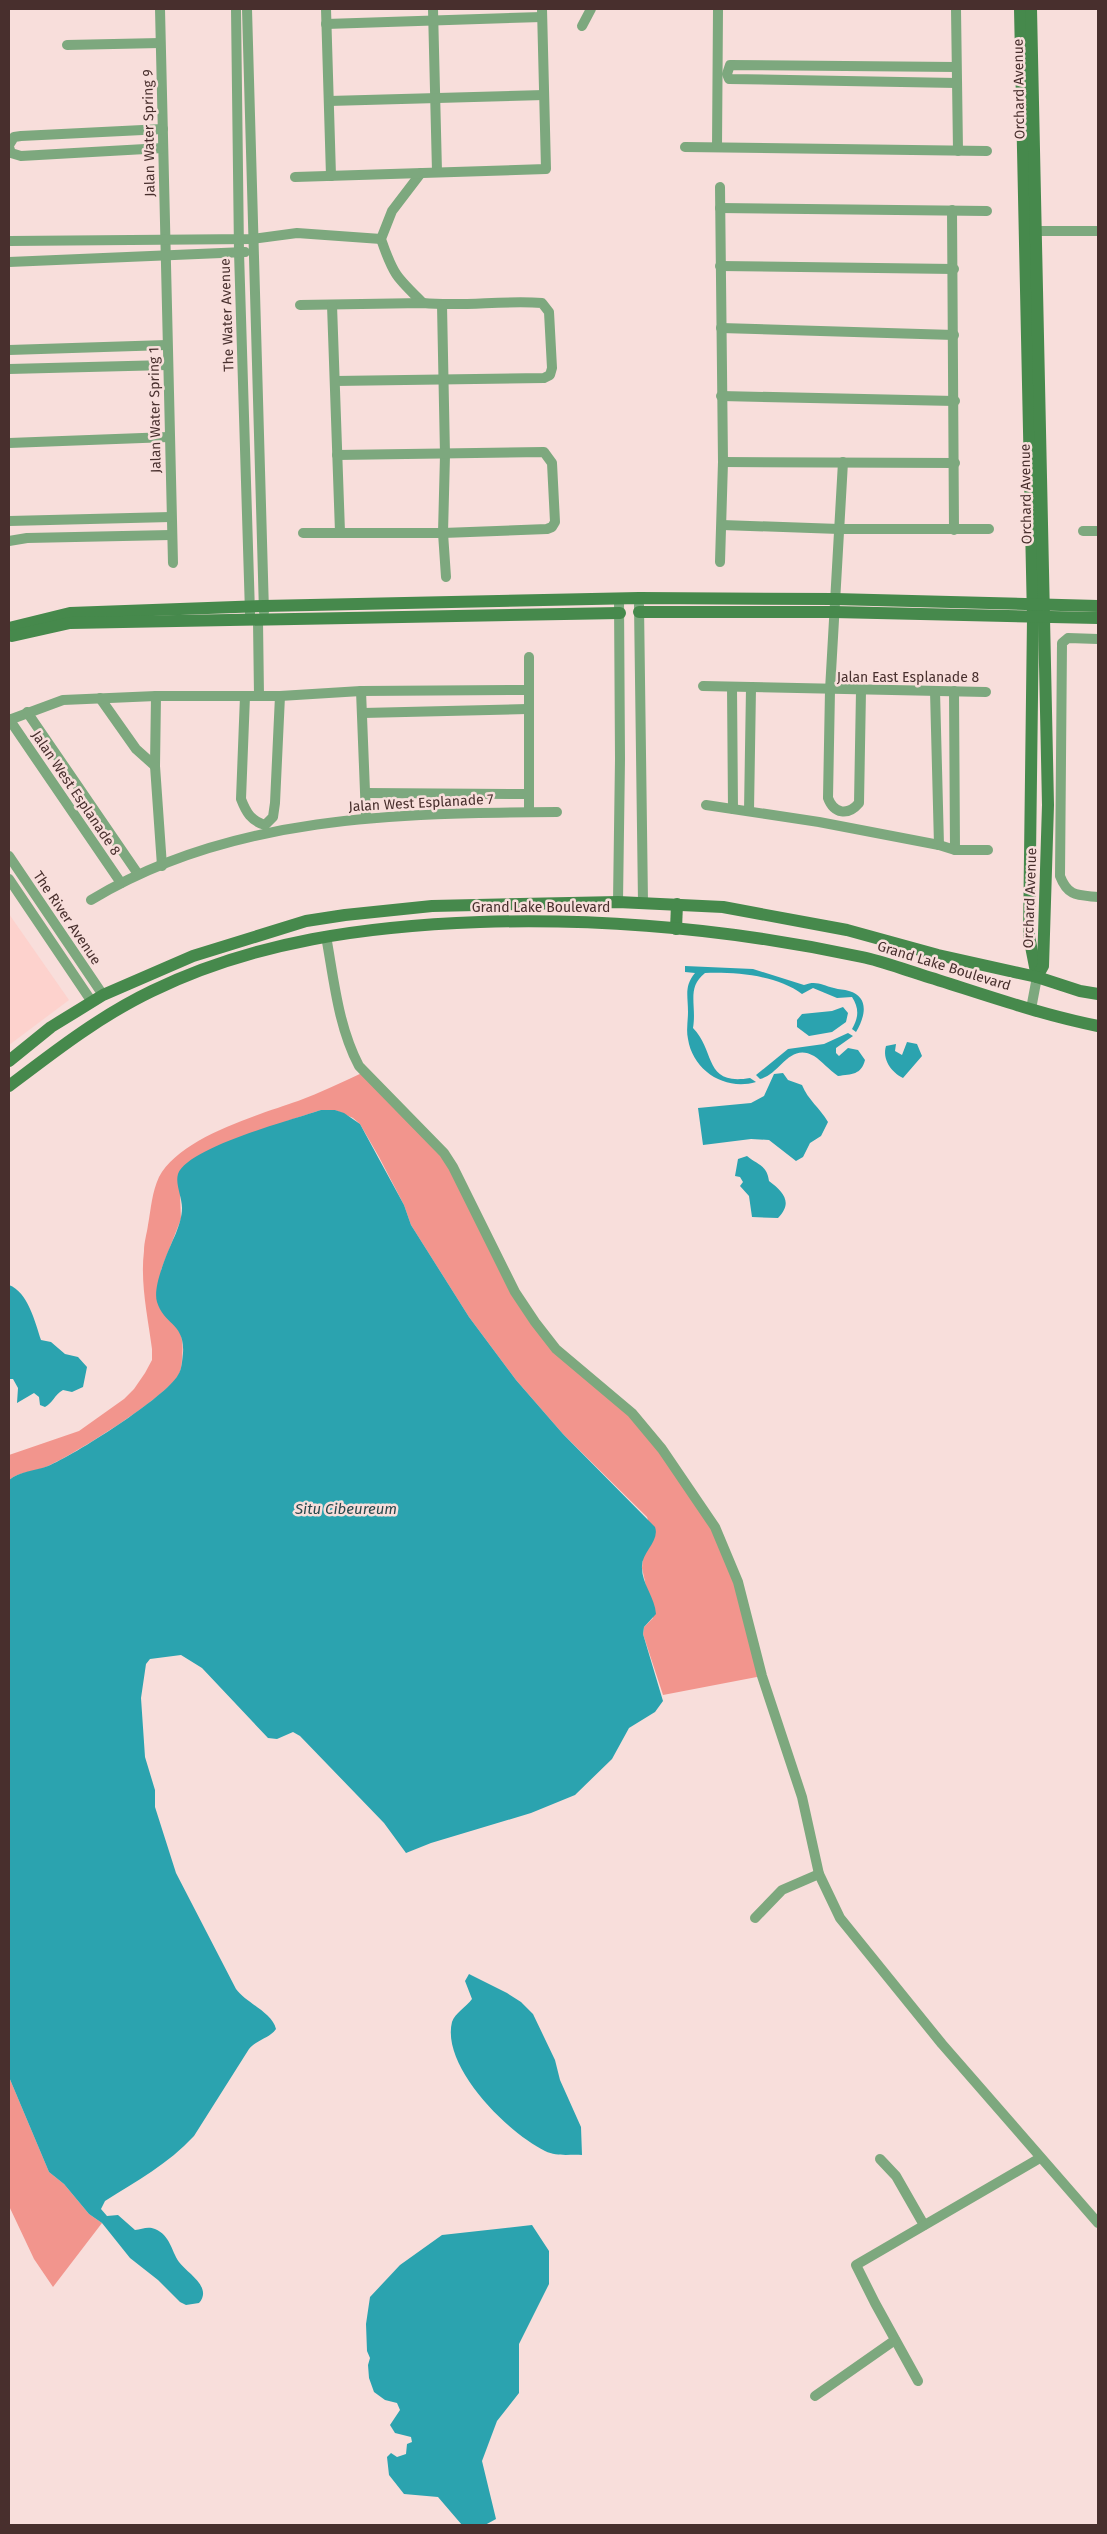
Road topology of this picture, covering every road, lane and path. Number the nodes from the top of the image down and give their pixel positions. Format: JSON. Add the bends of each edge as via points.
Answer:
{"nodes":[{"id":1,"x":160,"y":9,"type":"edge"},
{"id":2,"x":236,"y":9,"type":"edge"},
{"id":3,"x":247,"y":9,"type":"edge"},
{"id":4,"x":326,"y":9,"type":"edge"},
{"id":5,"x":433,"y":9,"type":"edge"},
{"id":6,"x":591,"y":9,"type":"edge"},
{"id":7,"x":718,"y":9,"type":"edge"},
{"id":8,"x":956,"y":9,"type":"edge"},
{"id":9,"x":1020,"y":9,"type":"edge"},
{"id":10,"x":1032,"y":9,"type":"edge"},
{"id":11,"x":542,"y":13,"type":"edge"},
{"id":12,"x":434,"y":21,"type":"junction"},
{"id":13,"x":326,"y":24,"type":"junction"},
{"id":14,"x":582,"y":26,"type":"dead end"},
{"id":15,"x":160,"y":43,"type":"junction"},
{"id":16,"x":67,"y":45,"type":"dead end"},
{"id":17,"x":956,"y":67,"type":"junction"},
{"id":18,"x":957,"y":83,"type":"junction"},
{"id":19,"x":544,"y":95,"type":"junction"},
{"id":20,"x":435,"y":98,"type":"junction"},
{"id":21,"x":329,"y":101,"type":"junction"},
{"id":22,"x":163,"y":129,"type":"junction"},
{"id":23,"x":9,"y":146,"type":"edge"},
{"id":24,"x":685,"y":147,"type":"dead end"},
{"id":25,"x":717,"y":147,"type":"junction"},
{"id":26,"x":163,"y":148,"type":"junction"},
{"id":27,"x":958,"y":151,"type":"junction"},
{"id":28,"x":987,"y":151,"type":"dead end"},
{"id":29,"x":437,"y":172,"type":"junction"},
{"id":30,"x":421,"y":173,"type":"junction"},
{"id":31,"x":331,"y":176,"type":"junction"},
{"id":32,"x":295,"y":177,"type":"dead end"},
{"id":33,"x":720,"y":187,"type":"dead end"},
{"id":34,"x":720,"y":208,"type":"junction"},
{"id":35,"x":952,"y":210,"type":"junction"},
{"id":36,"x":987,"y":211,"type":"dead end"},
{"id":37,"x":1031,"y":231,"type":"junction"},
{"id":38,"x":1098,"y":231,"type":"edge"},
{"id":39,"x":239,"y":239,"type":"junction"},
{"id":40,"x":252,"y":239,"type":"junction"},
{"id":41,"x":381,"y":239,"type":"junction"},
{"id":42,"x":165,"y":240,"type":"junction"},
{"id":43,"x":9,"y":241,"type":"edge"},
{"id":44,"x":239,"y":252,"type":"junction"},
{"id":45,"x":253,"y":252,"type":"junction"},
{"id":46,"x":165,"y":256,"type":"junction"},
{"id":47,"x":9,"y":262,"type":"edge"},
{"id":48,"x":720,"y":266,"type":"junction"},
{"id":49,"x":954,"y":269,"type":"junction"},
{"id":50,"x":423,"y":303,"type":"junction"},
{"id":51,"x":332,"y":305,"type":"junction"},
{"id":52,"x":442,"y":305,"type":"junction"},
{"id":53,"x":300,"y":306,"type":"dead end"},
{"id":54,"x":721,"y":328,"type":"junction"},
{"id":55,"x":954,"y":335,"type":"junction"},
{"id":56,"x":167,"y":345,"type":"junction"},
{"id":57,"x":9,"y":350,"type":"edge"},
{"id":58,"x":168,"y":365,"type":"junction"},
{"id":59,"x":9,"y":369,"type":"edge"},
{"id":60,"x":442,"y":380,"type":"junction"},
{"id":61,"x":335,"y":381,"type":"junction"},
{"id":62,"x":721,"y":396,"type":"junction"},
{"id":63,"x":955,"y":401,"type":"junction"},
{"id":64,"x":169,"y":437,"type":"junction"},
{"id":65,"x":9,"y":442,"type":"edge"},
{"id":66,"x":445,"y":455,"type":"junction"},
{"id":67,"x":337,"y":456,"type":"junction"},
{"id":68,"x":723,"y":462,"type":"junction"},
{"id":69,"x":843,"y":462,"type":"junction"},
{"id":70,"x":955,"y":463,"type":"junction"},
{"id":71,"x":171,"y":517,"type":"junction"},
{"id":72,"x":9,"y":521,"type":"edge"},
{"id":73,"x":722,"y":525,"type":"junction"},
{"id":74,"x":839,"y":529,"type":"junction"},
{"id":75,"x":954,"y":530,"type":"junction"},
{"id":76,"x":989,"y":530,"type":"dead end"},
{"id":77,"x":1083,"y":530,"type":"dead end"},
{"id":78,"x":1098,"y":531,"type":"edge"},
{"id":79,"x":340,"y":532,"type":"junction"},
{"id":80,"x":303,"y":533,"type":"dead end"},
{"id":81,"x":443,"y":533,"type":"junction"},
{"id":82,"x":171,"y":535,"type":"junction"},
{"id":83,"x":9,"y":541,"type":"edge"},
{"id":84,"x":248,"y":555,"type":"junction"},
{"id":85,"x":262,"y":555,"type":"junction"},
{"id":86,"x":720,"y":562,"type":"dead end"},
{"id":87,"x":173,"y":563,"type":"dead end"},
{"id":88,"x":446,"y":577,"type":"dead end"},
{"id":89,"x":639,"y":598,"type":"junction"},
{"id":90,"x":619,"y":599,"type":"junction"},
{"id":91,"x":835,"y":599,"type":"junction"},
{"id":92,"x":1038,"y":605,"type":"junction"},
{"id":93,"x":250,"y":606,"type":"junction"},
{"id":94,"x":264,"y":606,"type":"junction"},
{"id":95,"x":1098,"y":606,"type":"edge"},
{"id":96,"x":639,"y":612,"type":"junction"},
{"id":97,"x":834,"y":612,"type":"junction"},
{"id":98,"x":620,"y":613,"type":"junction"},
{"id":99,"x":1038,"y":618,"type":"junction"},
{"id":100,"x":1098,"y":618,"type":"edge"},
{"id":101,"x":258,"y":621,"type":"junction"},
{"id":102,"x":9,"y":628,"type":"edge"},
{"id":103,"x":9,"y":637,"type":"edge"},
{"id":104,"x":1098,"y":639,"type":"edge"},
{"id":105,"x":529,"y":657,"type":"dead end"},
{"id":106,"x":703,"y":686,"type":"dead end"},
{"id":107,"x":732,"y":687,"type":"junction"},
{"id":108,"x":751,"y":688,"type":"junction"},
{"id":109,"x":528,"y":690,"type":"junction"},
{"id":110,"x":830,"y":690,"type":"junction"},
{"id":111,"x":861,"y":691,"type":"junction"},
{"id":112,"x":935,"y":691,"type":"junction"},
{"id":113,"x":954,"y":691,"type":"junction"},
{"id":114,"x":361,"y":692,"type":"junction"},
{"id":115,"x":986,"y":692,"type":"dead end"},
{"id":116,"x":156,"y":696,"type":"junction"},
{"id":117,"x":245,"y":696,"type":"junction"},
{"id":118,"x":259,"y":696,"type":"junction"},
{"id":119,"x":280,"y":696,"type":"junction"},
{"id":120,"x":100,"y":698,"type":"junction"},
{"id":121,"x":527,"y":709,"type":"junction"},
{"id":122,"x":27,"y":712,"type":"junction"},
{"id":123,"x":363,"y":713,"type":"junction"},
{"id":124,"x":9,"y":719,"type":"edge"},
{"id":125,"x":155,"y":766,"type":"junction"},
{"id":126,"x":366,"y":793,"type":"junction"},
{"id":127,"x":528,"y":794,"type":"junction"},
{"id":128,"x":706,"y":805,"type":"dead end"},
{"id":129,"x":733,"y":809,"type":"junction"},
{"id":130,"x":749,"y":811,"type":"junction"},
{"id":131,"x":529,"y":812,"type":"junction"},
{"id":132,"x":557,"y":812,"type":"dead end"},
{"id":133,"x":366,"y":817,"type":"junction"},
{"id":134,"x":939,"y":845,"type":"junction"},
{"id":135,"x":955,"y":850,"type":"junction"},
{"id":136,"x":988,"y":850,"type":"dead end"},
{"id":137,"x":9,"y":856,"type":"edge"},
{"id":138,"x":162,"y":866,"type":"junction"},
{"id":139,"x":138,"y":874,"type":"junction"},
{"id":140,"x":9,"y":880,"type":"edge"},
{"id":141,"x":120,"y":883,"type":"junction"},
{"id":142,"x":1098,"y":897,"type":"edge"},
{"id":143,"x":91,"y":900,"type":"dead end"},
{"id":144,"x":590,"y":902,"type":"junction"},
{"id":145,"x":618,"y":902,"type":"junction"},
{"id":146,"x":643,"y":902,"type":"junction"},
{"id":147,"x":677,"y":904,"type":"junction"},
{"id":148,"x":591,"y":921,"type":"junction"},
{"id":149,"x":676,"y":929,"type":"junction"},
{"id":150,"x":326,"y":936,"type":"junction"},
{"id":151,"x":1037,"y":977,"type":"junction"},
{"id":152,"x":1098,"y":994,"type":"edge"},
{"id":153,"x":98,"y":999,"type":"junction"},
{"id":154,"x":1031,"y":1009,"type":"junction"},
{"id":155,"x":1098,"y":1026,"type":"edge"},
{"id":156,"x":9,"y":1061,"type":"edge"},
{"id":157,"x":9,"y":1086,"type":"edge"},
{"id":158,"x":819,"y":1874,"type":"junction"},
{"id":159,"x":755,"y":1918,"type":"dead end"},
{"id":160,"x":1040,"y":2158,"type":"junction"},
{"id":161,"x":880,"y":2159,"type":"dead end"},
{"id":162,"x":1098,"y":2223,"type":"edge"},
{"id":163,"x":924,"y":2225,"type":"junction"},
{"id":164,"x":895,"y":2340,"type":"junction"},
{"id":165,"x":918,"y":2381,"type":"dead end"},
{"id":166,"x":815,"y":2396,"type":"dead end"}],
"edges":[{"from":1,"to":15,"type":"street","name":"Jalan Water Spring 9"},
{"from":2,"to":39,"type":"street","name":"The Water Avenue"},
{"from":3,"to":40,"type":"street","name":"The Water Avenue"},
{"from":4,"to":13,"type":"street"},
{"from":5,"to":12,"type":"street"},
{"from":6,"to":14,"type":"street"},
{"from":7,"to":25,"type":"street"},
{"from":8,"to":17,"type":"street"},
{"from":9,"to":37,"type":"street","name":"Orchard Avenue"},
{"from":10,"to":37,"type":"street","name":"Orchard Avenue"},
{"from":11,"to":12,"type":"street"},
{"from":11,"to":19,"type":"street"},
{"from":12,"to":13,"type":"street"},
{"from":12,"to":20,"type":"street"},
{"from":13,"to":21,"type":"street"},
{"from":15,"to":16,"type":"street"},
{"from":15,"to":22,"type":"street","name":"Jalan Water Spring 9"},
{"from":17,"to":18,"type":"street"},
{"from":17,"to":18,"type":"street","via":[[730,65],[727,74],[729,79]]},
{"from":18,"to":27,"type":"street"},
{"from":19,"to":20,"type":"street"},
{"from":19,"to":29,"type":"street","via":[[546,169]]},
{"from":20,"to":21,"type":"street"},
{"from":20,"to":29,"type":"street"},
{"from":21,"to":31,"type":"street"},
{"from":22,"to":23,"type":"street","via":[[21,136],[14,137]]},
{"from":22,"to":26,"type":"street","name":"Jalan Water Spring 9"},
{"from":23,"to":26,"type":"street","via":[[12,153],[21,156]]},
{"from":24,"to":25,"type":"street"},
{"from":25,"to":27,"type":"street"},
{"from":26,"to":42,"type":"street","name":"Jalan Water Spring 9"},
{"from":27,"to":28,"type":"street"},
{"from":29,"to":30,"type":"street"},
{"from":30,"to":31,"type":"street"},
{"from":30,"to":41,"type":"street","via":[[392,211]]},
{"from":31,"to":32,"type":"street"},
{"from":33,"to":34,"type":"street"},
{"from":34,"to":35,"type":"street"},
{"from":34,"to":48,"type":"street"},
{"from":35,"to":36,"type":"street"},
{"from":35,"to":49,"type":"street"},
{"from":37,"to":38,"type":"street"},
{"from":37,"to":92,"type":"street","name":"Orchard Avenue"},
{"from":39,"to":40,"type":"street"},
{"from":39,"to":42,"type":"street"},
{"from":39,"to":44,"type":"street","name":"The Water Avenue"},
{"from":40,"to":41,"type":"street","via":[[297,233]]},
{"from":40,"to":45,"type":"street","name":"The Water Avenue"},
{"from":41,"to":50,"type":"street","via":[[393,273]]},
{"from":42,"to":43,"type":"street"},
{"from":42,"to":46,"type":"street","name":"Jalan Water Spring 9"},
{"from":44,"to":45,"type":"street"},
{"from":44,"to":46,"type":"street"},
{"from":44,"to":84,"type":"street","name":"The Water Avenue"},
{"from":45,"to":85,"type":"street","name":"The Water Avenue"},
{"from":46,"to":47,"type":"street"},
{"from":46,"to":56,"type":"street","name":"Jalan Water Spring 1"},
{"from":48,"to":49,"type":"street"},
{"from":48,"to":54,"type":"street"},
{"from":49,"to":55,"type":"street"},
{"from":50,"to":51,"type":"street"},
{"from":50,"to":52,"type":"street"},
{"from":51,"to":53,"type":"street"},
{"from":51,"to":61,"type":"street"},
{"from":52,"to":60,"type":"street"},
{"from":52,"to":60,"type":"street","via":[[542,303],[549,312],[552,368],[550,375],[544,378]]},
{"from":54,"to":55,"type":"street"},
{"from":54,"to":62,"type":"street"},
{"from":55,"to":63,"type":"street"},
{"from":56,"to":57,"type":"street"},
{"from":56,"to":58,"type":"street","name":"Jalan Water Spring 1"},
{"from":58,"to":59,"type":"street"},
{"from":58,"to":64,"type":"street","name":"Jalan Water Spring 1"},
{"from":60,"to":61,"type":"street"},
{"from":60,"to":66,"type":"street"},
{"from":61,"to":67,"type":"street"},
{"from":62,"to":63,"type":"street"},
{"from":62,"to":68,"type":"street"},
{"from":63,"to":70,"type":"street"},
{"from":64,"to":65,"type":"street"},
{"from":64,"to":71,"type":"street","name":"Jalan Water Spring 1"},
{"from":66,"to":67,"type":"street"},
{"from":66,"to":81,"type":"street"},
{"from":66,"to":81,"type":"street","via":[[544,452],[552,463],[555,522],[547,529]]},
{"from":67,"to":79,"type":"street"},
{"from":68,"to":69,"type":"street"},
{"from":68,"to":73,"type":"street"},
{"from":69,"to":70,"type":"street"},
{"from":69,"to":74,"type":"street"},
{"from":70,"to":75,"type":"street"},
{"from":71,"to":72,"type":"street"},
{"from":71,"to":82,"type":"street","name":"Jalan Water Spring 1"},
{"from":73,"to":74,"type":"street"},
{"from":73,"to":86,"type":"street"},
{"from":74,"to":75,"type":"street"},
{"from":74,"to":91,"type":"street"},
{"from":75,"to":76,"type":"street"},
{"from":77,"to":78,"type":"street"},
{"from":79,"to":80,"type":"street"},
{"from":79,"to":81,"type":"street"},
{"from":81,"to":88,"type":"street"},
{"from":82,"to":83,"type":"street"},
{"from":82,"to":87,"type":"street","name":"Jalan Water Spring 1"},
{"from":84,"to":85,"type":"street"},
{"from":84,"to":93,"type":"street","name":"The Water Avenue"},
{"from":85,"to":94,"type":"street","name":"The Water Avenue"},
{"from":89,"to":90,"type":"street"},
{"from":89,"to":91,"type":"street"},
{"from":89,"to":96,"type":"street"},
{"from":90,"to":94,"type":"street"},
{"from":90,"to":98,"type":"street"},
{"from":91,"to":92,"type":"street"},
{"from":91,"to":97,"type":"street"},
{"from":92,"to":95,"type":"street"},
{"from":92,"to":99,"type":"street","name":"Orchard Avenue"},
{"from":93,"to":94,"type":"street"},
{"from":93,"to":101,"type":"street","name":"The Water Avenue"},
{"from":93,"to":102,"type":"street","via":[[70,613]]},
{"from":94,"to":101,"type":"street","name":"The Water Avenue"},
{"from":96,"to":97,"type":"street"},
{"from":96,"to":98,"type":"street"},
{"from":96,"to":146,"type":"street"},
{"from":97,"to":99,"type":"street"},
{"from":97,"to":110,"type":"street"},
{"from":98,"to":101,"type":"street"},
{"from":98,"to":145,"type":"street"},
{"from":99,"to":100,"type":"street"},
{"from":99,"to":151,"type":"street","name":"Orchard Avenue","via":[[1029,936]]},
{"from":99,"to":151,"type":"street","name":"Orchard Avenue","via":[[1048,805],[1043,966]]},
{"from":101,"to":103,"type":"street","via":[[70,623]]},
{"from":101,"to":118,"type":"street"},
{"from":104,"to":142,"type":"street","via":[[1068,638],[1062,643],[1060,876],[1072,894]]},
{"from":105,"to":109,"type":"street"},
{"from":106,"to":107,"type":"street","name":"Jalan East Esplanade 8"},
{"from":107,"to":108,"type":"street","name":"Jalan East Esplanade 8"},
{"from":107,"to":129,"type":"street"},
{"from":108,"to":110,"type":"street","name":"Jalan East Esplanade 8"},
{"from":108,"to":130,"type":"street"},
{"from":109,"to":114,"type":"street"},
{"from":109,"to":121,"type":"street"},
{"from":110,"to":111,"type":"street","name":"Jalan East Esplanade 8"},
{"from":110,"to":111,"type":"street","via":[[828,798],[831,806],[843,812],[850,812],[858,802]]},
{"from":111,"to":112,"type":"street","name":"Jalan East Esplanade 8"},
{"from":112,"to":113,"type":"street","name":"Jalan East Esplanade 8"},
{"from":112,"to":134,"type":"street"},
{"from":113,"to":115,"type":"street","name":"Jalan East Esplanade 8"},
{"from":113,"to":135,"type":"street"},
{"from":114,"to":119,"type":"street"},
{"from":114,"to":123,"type":"street"},
{"from":116,"to":117,"type":"street"},
{"from":116,"to":120,"type":"street"},
{"from":116,"to":125,"type":"street"},
{"from":117,"to":118,"type":"street"},
{"from":117,"to":119,"type":"street","via":[[241,799],[248,814],[264,825],[273,817],[275,802]]},
{"from":118,"to":119,"type":"street"},
{"from":120,"to":122,"type":"street","via":[[62,700]]},
{"from":120,"to":125,"type":"street","via":[[127,738]]},
{"from":121,"to":123,"type":"street"},
{"from":121,"to":127,"type":"street"},
{"from":122,"to":124,"type":"street"},
{"from":122,"to":139,"type":"street"},
{"from":123,"to":126,"type":"street"},
{"from":124,"to":141,"type":"street","name":"Jalan West Esplanade 8"},
{"from":125,"to":138,"type":"street"},
{"from":126,"to":127,"type":"street"},
{"from":126,"to":133,"type":"street"},
{"from":127,"to":131,"type":"street"},
{"from":128,"to":129,"type":"street"},
{"from":129,"to":130,"type":"street"},
{"from":130,"to":134,"type":"street"},
{"from":131,"to":132,"type":"street","name":"Jalan West Esplanade 7"},
{"from":131,"to":133,"type":"street","name":"Jalan West Esplanade 7"},
{"from":133,"to":138,"type":"street","name":"Jalan West Esplanade 7","via":[[281,830],[224,843]]},
{"from":134,"to":135,"type":"street"},
{"from":135,"to":136,"type":"street"},
{"from":137,"to":153,"type":"street","name":"The River Avenue"},
{"from":138,"to":139,"type":"street","name":"Jalan West Esplanade 7"},
{"from":139,"to":141,"type":"street","name":"Jalan West Esplanade 7"},
{"from":140,"to":153,"type":"street","name":"The River Avenue"},
{"from":141,"to":143,"type":"street","name":"Jalan West Esplanade 7"},
{"from":144,"to":145,"type":"street","name":"Grand Lake Boulevard"},
{"from":144,"to":148,"type":"street"},
{"from":144,"to":153,"type":"street","name":"Grand Lake Boulevard","via":[[432,906],[306,921],[193,956]]},
{"from":145,"to":146,"type":"street","name":"Grand Lake Boulevard"},
{"from":146,"to":147,"type":"street","name":"Grand Lake Boulevard"},
{"from":147,"to":149,"type":"street"},
{"from":147,"to":151,"type":"street","name":"Grand Lake Boulevard","via":[[723,907],[791,918]]},
{"from":148,"to":149,"type":"street","name":"Grand Lake Boulevard"},
{"from":148,"to":150,"type":"street","name":"Grand Lake Boulevard","via":[[440,924]]},
{"from":149,"to":154,"type":"street","name":"Grand Lake Boulevard","via":[[864,957]]},
{"from":150,"to":157,"type":"street","name":"Grand Lake Boulevard","via":[[239,958],[153,991],[111,1013]]},
{"from":150,"to":158,"type":"street","via":[[341,1018],[349,1048],[359,1066],[444,1153],[515,1292],[535,1322],[556,1349],[632,1413],[662,1449],[715,1527],[738,1582],[762,1676],[802,1797]]},
{"from":151,"to":152,"type":"street","name":"Grand Lake Boulevard"},
{"from":151,"to":154,"type":"street","name":"Orchard Avenue"},
{"from":153,"to":156,"type":"street","name":"Grand Lake Boulevard","via":[[52,1027]]},
{"from":154,"to":155,"type":"street","name":"Grand Lake Boulevard"},
{"from":158,"to":159,"type":"street","via":[[782,1890]]},
{"from":158,"to":160,"type":"street","via":[[851,1934]]},
{"from":160,"to":162,"type":"street"},
{"from":160,"to":163,"type":"street"},
{"from":161,"to":163,"type":"street","via":[[896,2176]]},
{"from":163,"to":164,"type":"street","via":[[856,2265]]},
{"from":164,"to":165,"type":"street"},
{"from":164,"to":166,"type":"street"}]}
